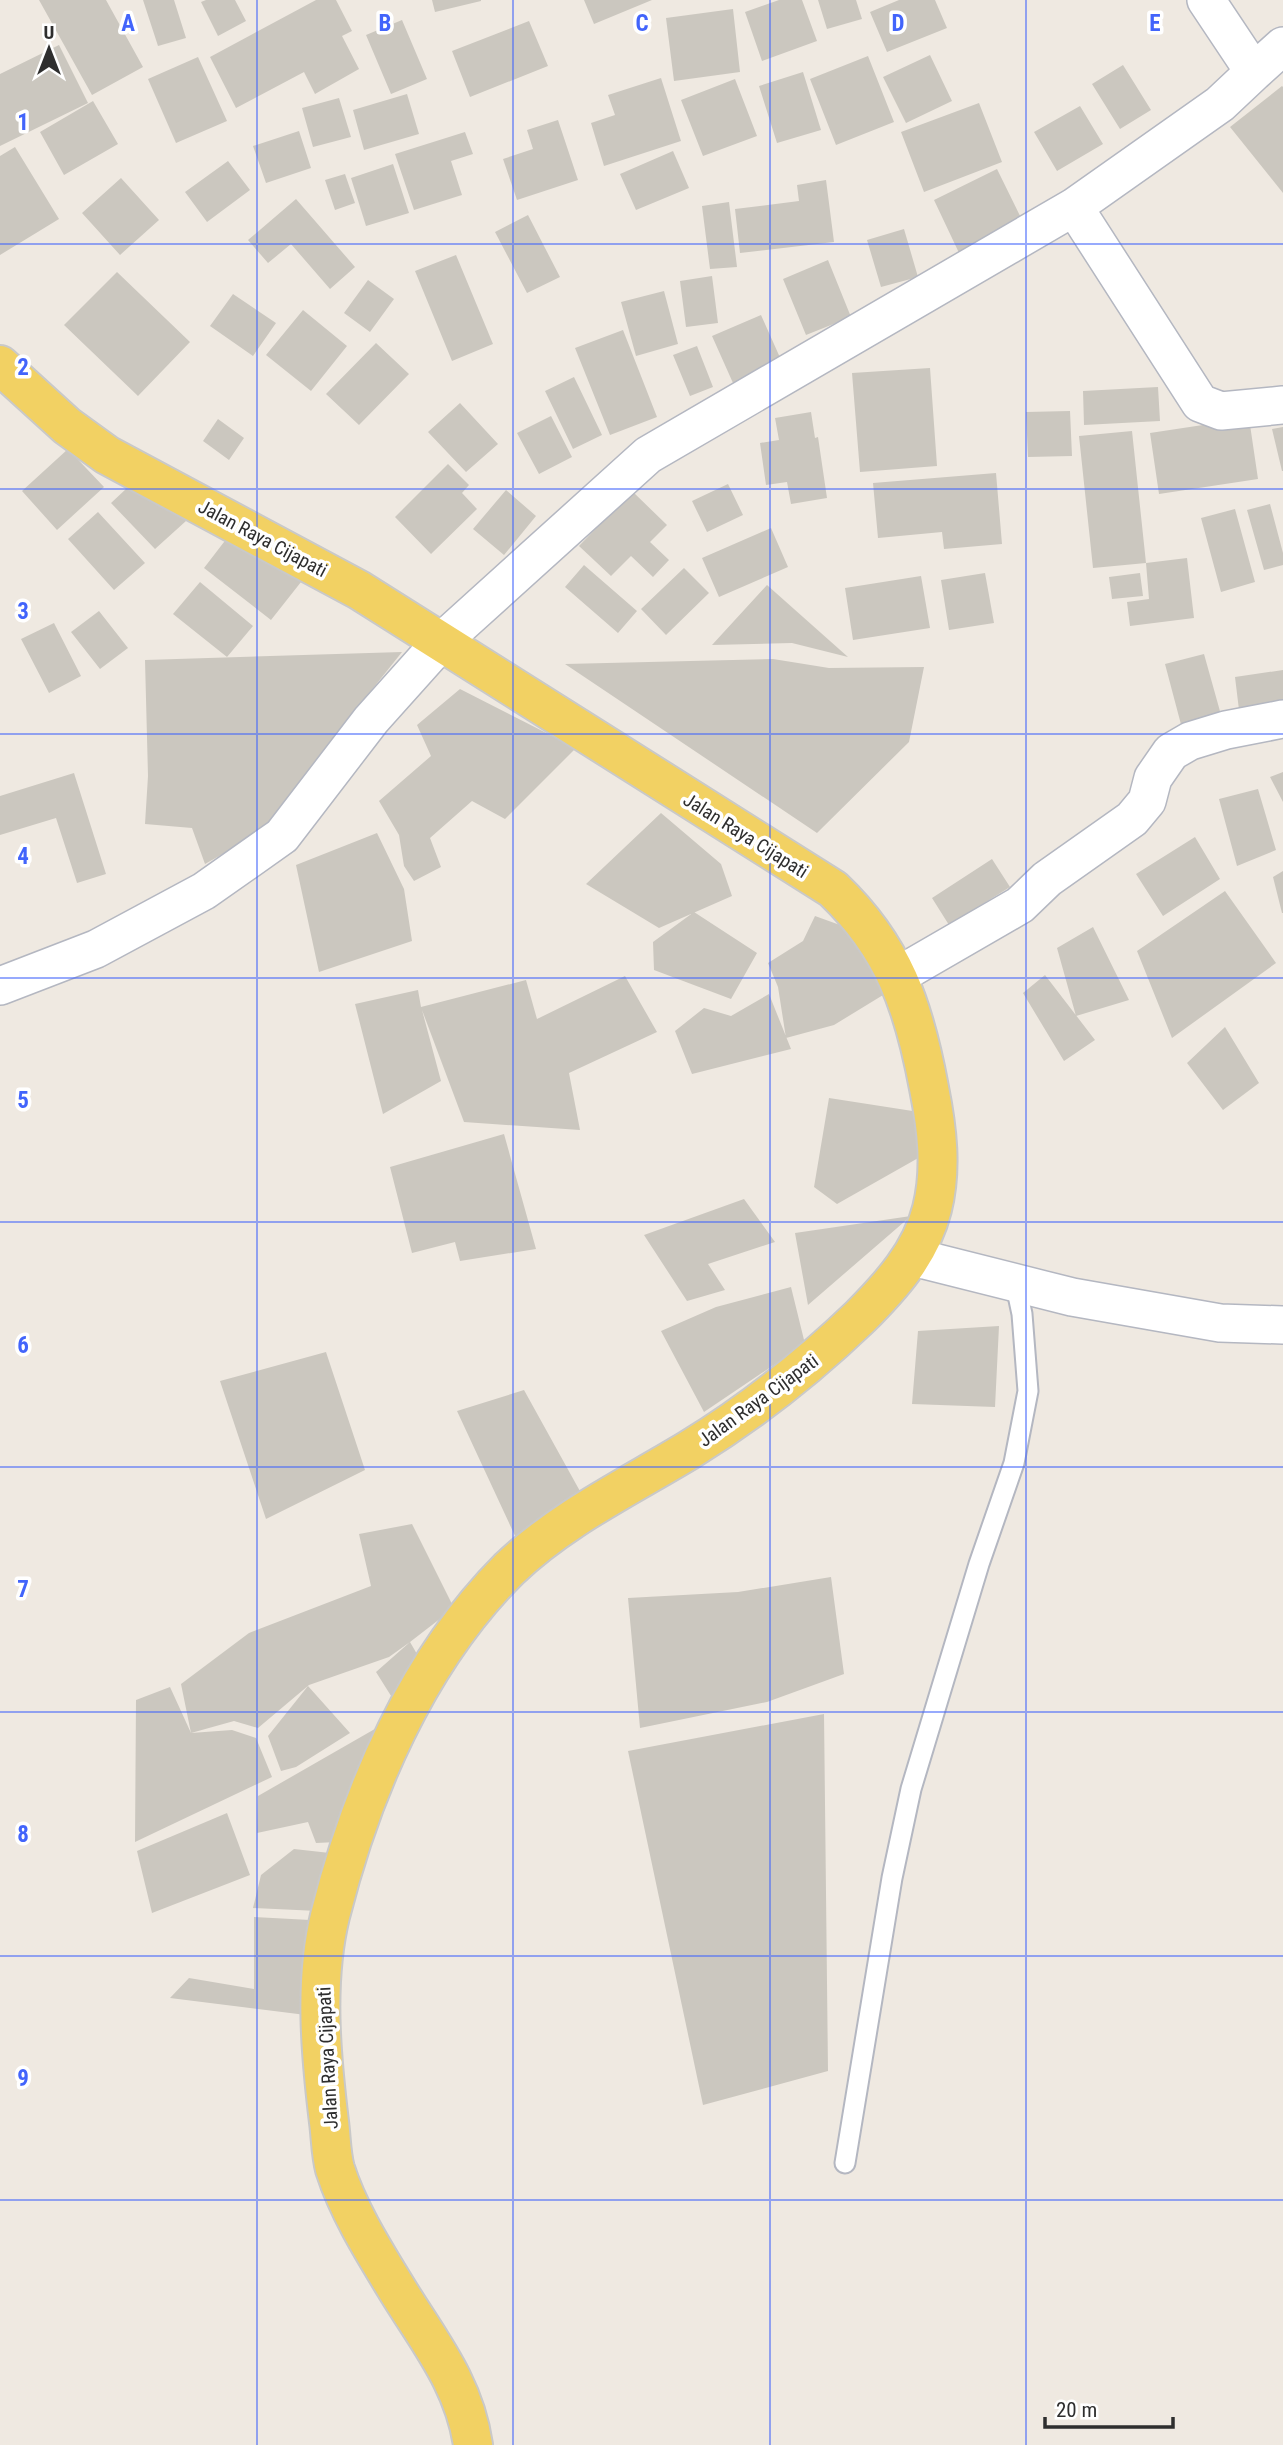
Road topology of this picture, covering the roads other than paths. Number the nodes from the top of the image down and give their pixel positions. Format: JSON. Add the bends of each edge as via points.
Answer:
{"nodes":[{"id":1,"x":1206,"y":0,"type":"edge"},
{"id":2,"x":1283,"y":46,"type":"edge"},
{"id":3,"x":1254,"y":72,"type":"junction"},
{"id":4,"x":1074,"y":207,"type":"junction"},
{"id":5,"x":0,"y":365,"type":"edge"},
{"id":6,"x":1283,"y":405,"type":"edge"},
{"id":7,"x":440,"y":643,"type":"junction"},
{"id":8,"x":1283,"y":719,"type":"edge"},
{"id":9,"x":899,"y":975,"type":"junction"},
{"id":10,"x":0,"y":986,"type":"edge"},
{"id":11,"x":913,"y":1256,"type":"junction"},
{"id":12,"x":1015,"y":1280,"type":"junction"},
{"id":13,"x":1283,"y":1325,"type":"edge"},
{"id":14,"x":845,"y":2163,"type":"dead end"},
{"id":15,"x":473,"y":2445,"type":"edge"}],
"edges":[{"from":1,"to":3,"type":"street"},
{"from":2,"to":3,"type":"street"},
{"from":3,"to":4,"type":"street","via":[[1220,104]]},
{"from":4,"to":6,"type":"street","via":[[1200,403],[1221,411]]},
{"from":4,"to":7,"type":"street","via":[[648,455]]},
{"from":5,"to":7,"type":"main road","name":"Jalan Raya Cijapati","via":[[67,426],[107,455],[359,590]]},
{"from":7,"to":9,"type":"main road","name":"Jalan Raya Cijapati","via":[[833,889],[880,941]]},
{"from":7,"to":10,"type":"street","via":[[371,720],[282,836],[204,891],[96,949]]},
{"from":8,"to":9,"type":"street","via":[[1226,730],[1171,752],[1153,778],[1147,801],[1132,819],[1047,879],[1020,905]]},
{"from":9,"to":11,"type":"main road","name":"Jalan Raya Cijapati","via":[[924,1059],[937,1131],[932,1211]]},
{"from":11,"to":12,"type":"street"},
{"from":11,"to":15,"type":"main road","name":"Jalan Raya Cijapati","via":[[887,1290],[806,1368],[695,1447],[572,1519],[512,1566],[461,1621],[417,1694],[349,1844],[328,1923],[320,2004],[335,2168],[364,2234],[462,2394]]},
{"from":12,"to":13,"type":"street","via":[[1072,1297],[1220,1323]]},
{"from":12,"to":14,"type":"lane","via":[[1026,1352],[1026,1403],[1014,1463],[911,1788]]}]}
